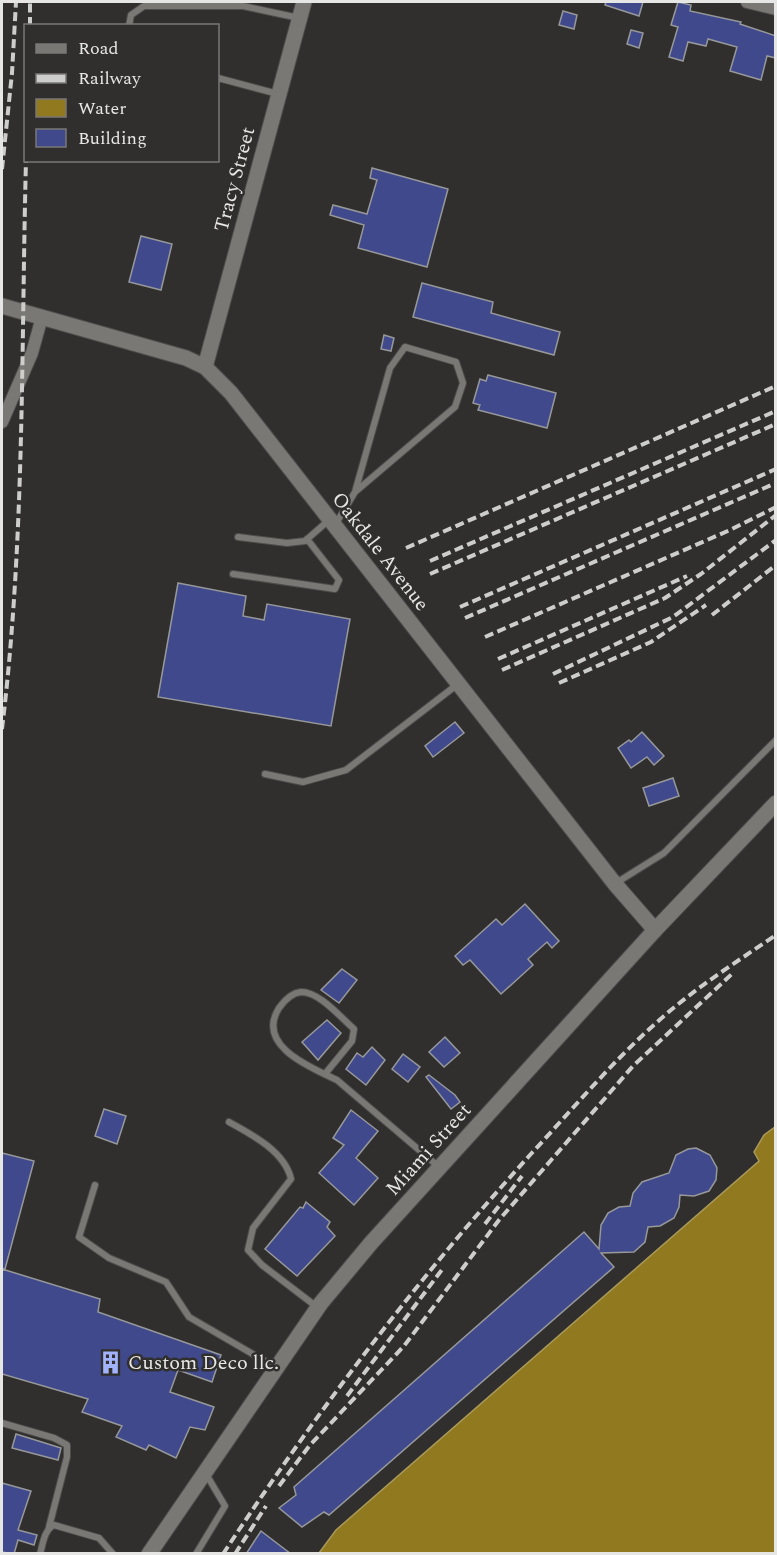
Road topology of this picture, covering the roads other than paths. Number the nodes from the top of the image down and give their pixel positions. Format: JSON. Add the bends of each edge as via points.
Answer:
{"nodes":[{"id":1,"x":304,"y":2,"type":"edge"},
{"id":2,"x":747,"y":2,"type":"edge"},
{"id":3,"x":776,"y":9,"type":"edge"},
{"id":4,"x":300,"y":18,"type":"junction"},
{"id":5,"x":129,"y":24,"type":"edge"},
{"id":6,"x":219,"y":78,"type":"edge"},
{"id":7,"x":279,"y":94,"type":"junction"},
{"id":8,"x":2,"y":306,"type":"edge"},
{"id":9,"x":42,"y":317,"type":"junction"},
{"id":10,"x":205,"y":367,"type":"junction"},
{"id":11,"x":2,"y":422,"type":"edge"},
{"id":12,"x":356,"y":492,"type":"junction"},
{"id":13,"x":332,"y":522,"type":"junction"},
{"id":14,"x":238,"y":537,"type":"dead end"},
{"id":15,"x":307,"y":539,"type":"junction"},
{"id":16,"x":233,"y":574,"type":"dead end"},
{"id":17,"x":459,"y":684,"type":"junction"},
{"id":18,"x":776,"y":740,"type":"edge"},
{"id":19,"x":265,"y":774,"type":"dead end"},
{"id":20,"x":776,"y":803,"type":"edge"},
{"id":21,"x":615,"y":884,"type":"junction"},
{"id":22,"x":655,"y":930,"type":"junction"},
{"id":23,"x":325,"y":1074,"type":"junction"},
{"id":24,"x":229,"y":1122,"type":"dead end"},
{"id":25,"x":440,"y":1167,"type":"junction"},
{"id":26,"x":95,"y":1185,"type":"dead end"},
{"id":27,"x":317,"y":1308,"type":"junction"},
{"id":28,"x":275,"y":1367,"type":"junction"},
{"id":29,"x":2,"y":1423,"type":"edge"},
{"id":30,"x":204,"y":1472,"type":"junction"},
{"id":31,"x":49,"y":1527,"type":"junction"},
{"id":32,"x":40,"y":1554,"type":"edge"},
{"id":33,"x":112,"y":1554,"type":"edge"},
{"id":34,"x":149,"y":1554,"type":"edge"},
{"id":35,"x":196,"y":1554,"type":"edge"}],
"edges":[{"from":1,"to":4,"type":"street","name":"Tracy Street"},
{"from":2,"to":3,"type":"street"},
{"from":4,"to":5,"type":"lane","via":[[243,6],[144,6],[131,15]]},
{"from":4,"to":7,"type":"street","name":"Tracy Street"},
{"from":6,"to":7,"type":"lane"},
{"from":7,"to":10,"type":"street","name":"Tracy Street"},
{"from":8,"to":9,"type":"street","name":"Oakdale Avenue"},
{"from":9,"to":10,"type":"street","name":"Oakdale Avenue","via":[[186,358]]},
{"from":9,"to":11,"type":"street","via":[[32,353]]},
{"from":10,"to":13,"type":"street","name":"Oakdale Avenue","via":[[231,393]]},
{"from":12,"to":12,"type":"lane","via":[[390,368],[405,347],[456,362],[463,383],[455,407]]},
{"from":12,"to":13,"type":"lane"},
{"from":13,"to":15,"type":"lane"},
{"from":13,"to":17,"type":"street","name":"Oakdale Avenue"},
{"from":14,"to":15,"type":"lane","via":[[287,543]]},
{"from":15,"to":16,"type":"lane","via":[[339,580],[335,589]]},
{"from":17,"to":19,"type":"lane","via":[[346,770],[303,782]]},
{"from":17,"to":21,"type":"street","name":"Oakdale Avenue"},
{"from":18,"to":21,"type":"lane","via":[[664,853]]},
{"from":20,"to":22,"type":"street","name":"Miami Street"},
{"from":21,"to":22,"type":"street","name":"Oakdale Avenue"},
{"from":22,"to":25,"type":"street","name":"Miami Street"},
{"from":23,"to":23,"type":"lane","via":[[293,1058],[274,1031],[275,1015],[286,998],[300,992],[318,998],[354,1029],[352,1041]]},
{"from":23,"to":25,"type":"lane","via":[[338,1080]]},
{"from":24,"to":27,"type":"lane","via":[[251,1133],[278,1155],[288,1166],[291,1179],[253,1228],[248,1250]]},
{"from":25,"to":27,"type":"street","name":"Miami Street"},
{"from":26,"to":28,"type":"lane","via":[[79,1237],[109,1258],[166,1282],[189,1317]]},
{"from":27,"to":28,"type":"street","name":"Miami Street"},
{"from":28,"to":30,"type":"street","name":"Miami Street"},
{"from":29,"to":31,"type":"lane","via":[[54,1438],[67,1446]]},
{"from":30,"to":34,"type":"street","name":"Miami Street"},
{"from":30,"to":35,"type":"lane","via":[[225,1506]]},
{"from":31,"to":32,"type":"lane"},
{"from":31,"to":33,"type":"lane","via":[[54,1525],[99,1538]]}]}
